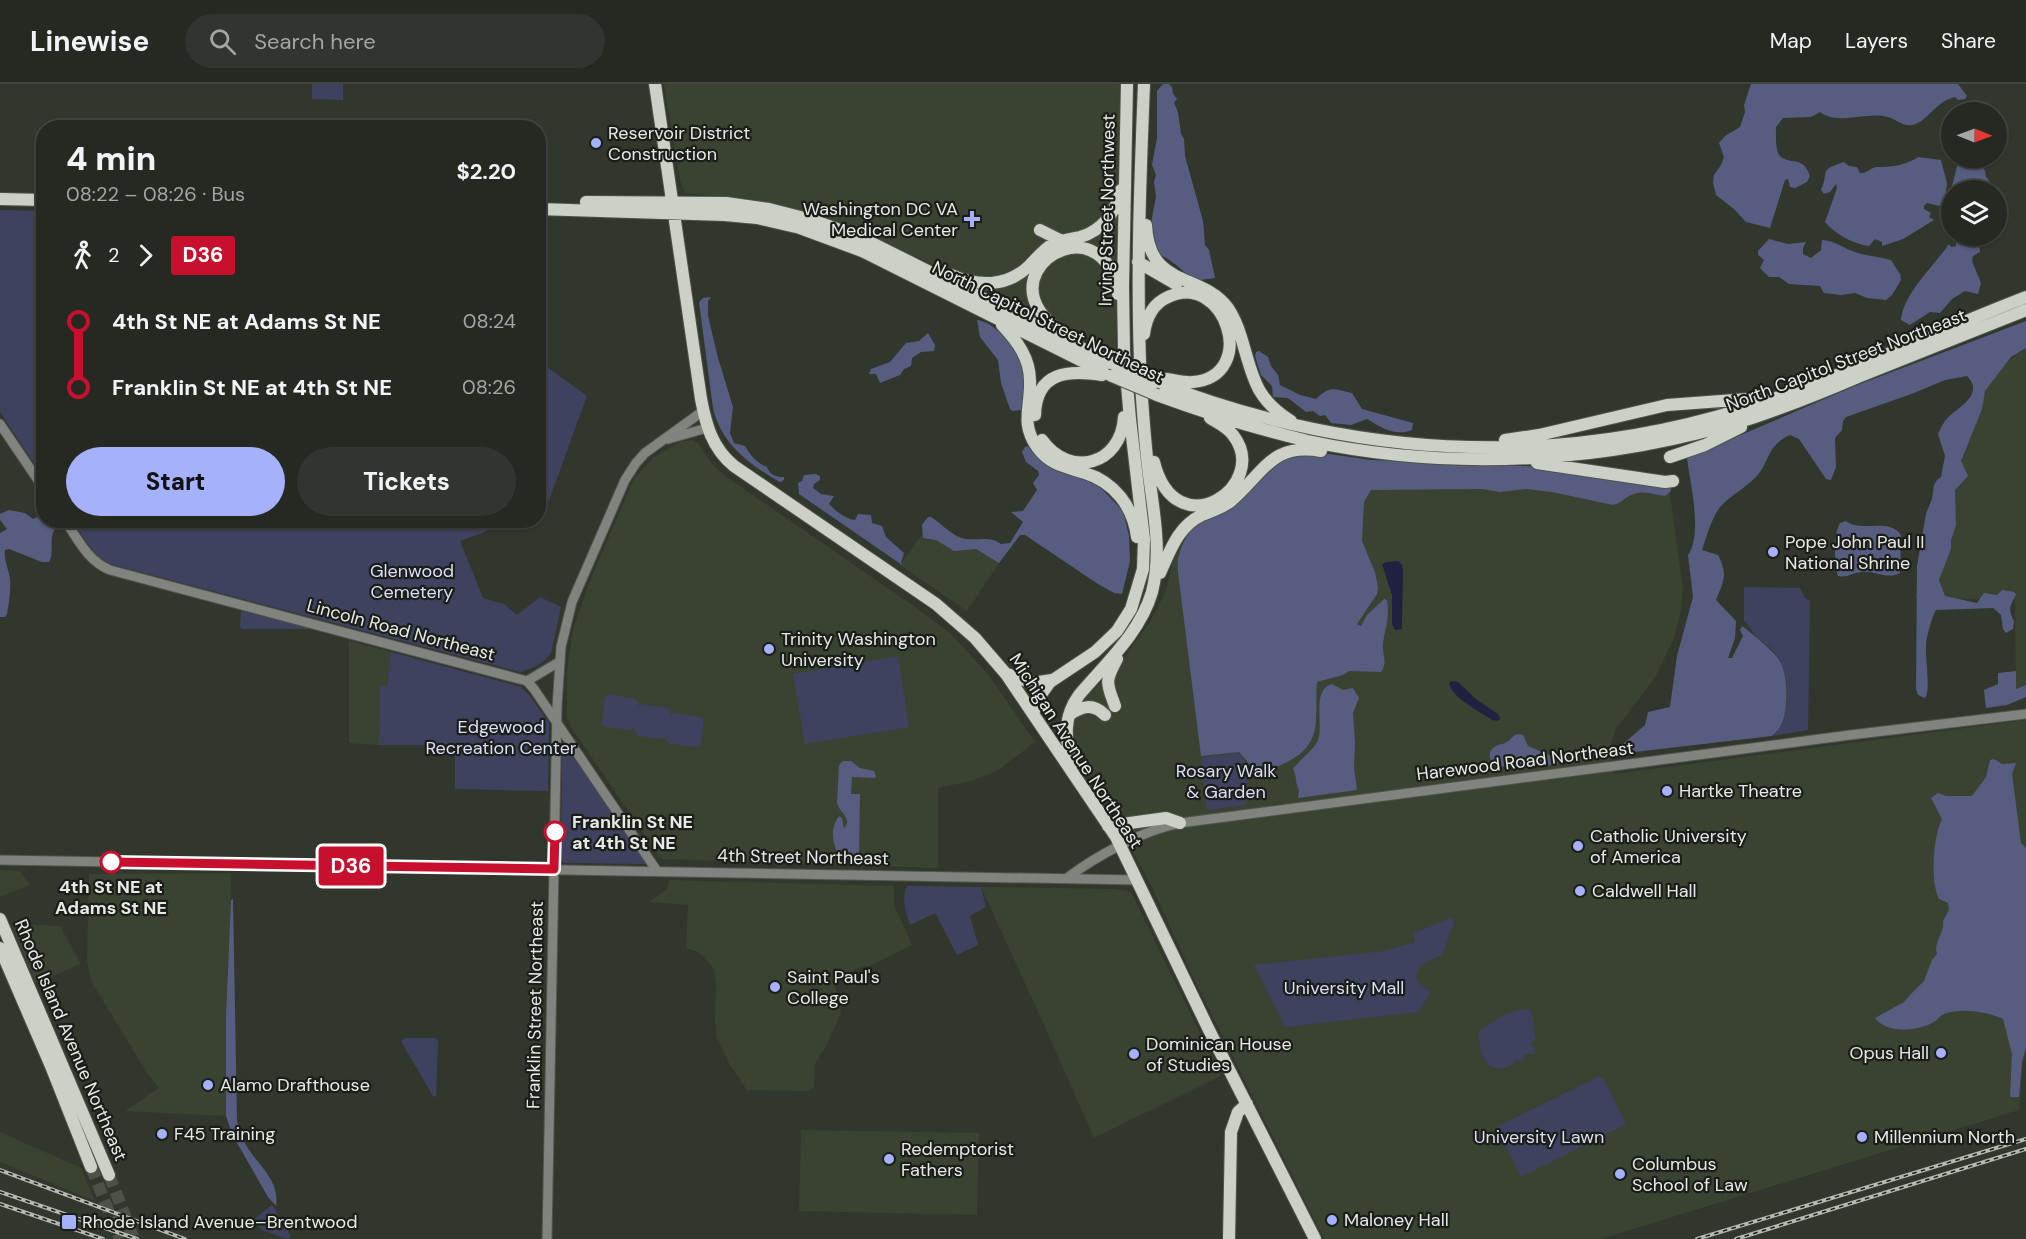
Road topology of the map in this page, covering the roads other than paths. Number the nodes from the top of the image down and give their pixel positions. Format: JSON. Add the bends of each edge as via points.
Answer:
{"nodes":[{"id":1,"x":655,"y":84,"type":"edge"},
{"id":2,"x":1127,"y":84,"type":"edge"},
{"id":3,"x":1137,"y":84,"type":"edge"},
{"id":4,"x":1144,"y":84,"type":"edge"},
{"id":5,"x":1143,"y":140,"type":"junction"},
{"id":6,"x":1126,"y":169,"type":"junction"},
{"id":7,"x":0,"y":191,"type":"edge"},
{"id":8,"x":36,"y":192,"type":"edge"},
{"id":9,"x":0,"y":199,"type":"edge"},
{"id":10,"x":36,"y":200,"type":"edge"},
{"id":11,"x":546,"y":201,"type":"edge"},
{"id":12,"x":0,"y":206,"type":"edge"},
{"id":13,"x":36,"y":207,"type":"edge"},
{"id":14,"x":674,"y":207,"type":"junction"},
{"id":15,"x":546,"y":209,"type":"edge"},
{"id":16,"x":1062,"y":241,"type":"junction"},
{"id":17,"x":885,"y":250,"type":"junction"},
{"id":18,"x":1040,"y":253,"type":"junction"},
{"id":19,"x":1138,"y":257,"type":"junction"},
{"id":20,"x":1212,"y":294,"type":"junction"},
{"id":21,"x":2026,"y":297,"type":"edge"},
{"id":22,"x":2026,"y":310,"type":"edge"},
{"id":23,"x":997,"y":320,"type":"junction"},
{"id":24,"x":1124,"y":352,"type":"junction"},
{"id":25,"x":1089,"y":353,"type":"junction"},
{"id":26,"x":1111,"y":369,"type":"junction"},
{"id":27,"x":1139,"y":370,"type":"junction"},
{"id":28,"x":1156,"y":384,"type":"junction"},
{"id":29,"x":1126,"y":386,"type":"junction"},
{"id":30,"x":1780,"y":396,"type":"junction"},
{"id":31,"x":1191,"y":407,"type":"junction"},
{"id":32,"x":703,"y":411,"type":"junction"},
{"id":33,"x":1770,"y":412,"type":"junction"},
{"id":34,"x":0,"y":424,"type":"edge"},
{"id":35,"x":1144,"y":425,"type":"junction"},
{"id":36,"x":1299,"y":426,"type":"junction"},
{"id":37,"x":707,"y":428,"type":"junction"},
{"id":38,"x":663,"y":440,"type":"junction"},
{"id":39,"x":1444,"y":447,"type":"junction"},
{"id":40,"x":1373,"y":452,"type":"junction"},
{"id":41,"x":1670,"y":457,"type":"dead end"},
{"id":42,"x":1506,"y":459,"type":"junction"},
{"id":43,"x":36,"y":477,"type":"edge"},
{"id":44,"x":1673,"y":481,"type":"dead end"},
{"id":45,"x":70,"y":528,"type":"edge"},
{"id":46,"x":1149,"y":599,"type":"junction"},
{"id":47,"x":1127,"y":639,"type":"junction"},
{"id":48,"x":1088,"y":657,"type":"junction"},
{"id":49,"x":559,"y":662,"type":"junction"},
{"id":50,"x":1006,"y":674,"type":"junction"},
{"id":51,"x":1052,"y":680,"type":"junction"},
{"id":52,"x":527,"y":681,"type":"junction"},
{"id":53,"x":1115,"y":706,"type":"dead end"},
{"id":54,"x":2026,"y":707,"type":"edge"},
{"id":55,"x":1033,"y":713,"type":"junction"},
{"id":56,"x":2026,"y":714,"type":"edge"},
{"id":57,"x":1069,"y":715,"type":"junction"},
{"id":58,"x":1105,"y":715,"type":"dead end"},
{"id":59,"x":2002,"y":716,"type":"junction"},
{"id":60,"x":557,"y":722,"type":"junction"},
{"id":61,"x":1076,"y":777,"type":"junction"},
{"id":62,"x":1180,"y":823,"type":"junction"},
{"id":63,"x":1108,"y":826,"type":"junction"},
{"id":64,"x":1120,"y":847,"type":"junction"},
{"id":65,"x":0,"y":860,"type":"edge"},
{"id":66,"x":554,"y":869,"type":"junction"},
{"id":67,"x":657,"y":871,"type":"junction"},
{"id":68,"x":1066,"y":878,"type":"junction"},
{"id":69,"x":1137,"y":880,"type":"junction"},
{"id":70,"x":0,"y":919,"type":"edge"},
{"id":71,"x":0,"y":948,"type":"edge"},
{"id":72,"x":1246,"y":1104,"type":"junction"},
{"id":73,"x":91,"y":1167,"type":"tunnel mouth"},
{"id":74,"x":109,"y":1175,"type":"tunnel mouth"},
{"id":75,"x":547,"y":1239,"type":"edge"},
{"id":76,"x":1229,"y":1239,"type":"edge"},
{"id":77,"x":1315,"y":1239,"type":"edge"}],
"edges":[{"from":1,"to":14,"type":"main road","name":"Michigan Avenue Northeast"},
{"from":2,"to":6,"type":"main road","name":"Irving Street Northwest"},
{"from":3,"to":19,"type":"main road","via":[[1134,236]]},
{"from":4,"to":5,"type":"main road","name":"Irving Street Northwest"},
{"from":5,"to":19,"type":"main road","name":"Irving Street Northwest"},
{"from":5,"to":20,"type":"main road","via":[[1148,161],[1146,227],[1151,249],[1168,273]]},
{"from":6,"to":16,"type":"main road","via":[[1117,204],[1105,222],[1089,234]]},
{"from":6,"to":24,"type":"main road","name":"Irving Street Northwest"},
{"from":7,"to":8,"type":"main road"},
{"from":9,"to":10,"type":"main road"},
{"from":11,"to":14,"type":"main road"},
{"from":12,"to":13,"type":"main road"},
{"from":14,"to":15,"type":"main road","name":"North Capitol Street Northeast"},
{"from":14,"to":17,"type":"main road","via":[[726,203],[780,211],[833,227]]},
{"from":14,"to":23,"type":"main road","name":"North Capitol Street Northeast","via":[[811,231],[862,251]]},
{"from":14,"to":32,"type":"main road","name":"Michigan Avenue Northeast"},
{"from":16,"to":18,"type":"main road"},
{"from":16,"to":18,"type":"main road","via":[[1040,230]]},
{"from":17,"to":18,"type":"main road","via":[[983,284],[1017,275]]},
{"from":17,"to":25,"type":"main road"},
{"from":19,"to":20,"type":"main road","via":[[1172,283]]},
{"from":19,"to":27,"type":"main road","name":"Irving Street Northwest"},
{"from":20,"to":36,"type":"main road","via":[[1234,318],[1262,397]]},
{"from":21,"to":30,"type":"main road"},
{"from":22,"to":33,"type":"main road","name":"North Capitol Street Northeast"},
{"from":23,"to":26,"type":"main road","name":"North Capitol Street Northeast"},
{"from":23,"to":48,"type":"main road","via":[[1027,361],[1027,423],[1037,447],[1058,465],[1090,475],[1111,487],[1126,504],[1135,524],[1138,554],[1132,588],[1117,620]]},
{"from":24,"to":25,"type":"main road","via":[[1112,271],[1094,252],[1068,248],[1051,256],[1039,268],[1034,297],[1045,318]]},
{"from":24,"to":29,"type":"main road","name":"Irving Street Northwest"},
{"from":25,"to":26,"type":"main road"},
{"from":26,"to":27,"type":"main road","bridge":true},
{"from":26,"to":28,"type":"main road","name":"North Capitol Street Northeast","bridge":true},
{"from":26,"to":29,"type":"main road","via":[[1070,372],[1057,376],[1043,388],[1036,403],[1035,423],[1043,441],[1068,460],[1085,463],[1102,458],[1113,449],[1123,428]]},
{"from":27,"to":28,"type":"main road","bridge":true},
{"from":27,"to":28,"type":"main road","via":[[1145,323],[1160,302],[1176,294],[1189,294],[1214,305],[1230,333],[1230,350],[1221,368],[1205,379]]},
{"from":27,"to":35,"type":"main road"},
{"from":28,"to":31,"type":"main road","name":"North Capitol Street Northeast"},
{"from":28,"to":36,"type":"main road"},
{"from":29,"to":48,"type":"main road","via":[[1144,561],[1138,590],[1125,620]]},
{"from":30,"to":39,"type":"main road","via":[[1667,405],[1522,438]]},
{"from":30,"to":39,"type":"main road","via":[[1710,418],[1608,439],[1534,447]]},
{"from":31,"to":35,"type":"main road","via":[[1228,430],[1240,452],[1241,468],[1235,484],[1211,503],[1185,504],[1167,492],[1157,475]]},
{"from":31,"to":40,"type":"main road","name":"North Capitol Street Northeast","via":[[1282,435]]},
{"from":32,"to":37,"type":"main road","name":"Michigan Avenue Northeast"},
{"from":32,"to":38,"type":"street","name":"Franklin Street Northeast"},
{"from":33,"to":41,"type":"main road","via":[[1711,442]]},
{"from":33,"to":42,"type":"main road","name":"North Capitol Street Northeast","via":[[1643,445],[1577,455]]},
{"from":34,"to":43,"type":"street"},
{"from":35,"to":46,"type":"main road","via":[[1157,549]]},
{"from":36,"to":39,"type":"main road"},
{"from":37,"to":38,"type":"street","name":"Franklin Street Northeast"},
{"from":37,"to":50,"type":"main road","name":"Michigan Avenue Northeast","via":[[730,463],[936,604],[975,638]]},
{"from":38,"to":49,"type":"street","name":"Franklin Street Northeast","via":[[638,460],[625,480],[578,584]]},
{"from":40,"to":42,"type":"main road","name":"North Capitol Street Northeast"},
{"from":40,"to":46,"type":"main road","via":[[1300,449],[1272,458],[1227,504],[1197,517],[1182,530]]},
{"from":42,"to":44,"type":"main road"},
{"from":45,"to":52,"type":"street","name":"Lincoln Road Northeast","via":[[89,556],[111,570]]},
{"from":46,"to":47,"type":"main road"},
{"from":47,"to":53,"type":"main road","via":[[1109,678],[1108,690]]},
{"from":47,"to":57,"type":"main road","via":[[1076,699]]},
{"from":48,"to":51,"type":"main road"},
{"from":49,"to":52,"type":"street"},
{"from":49,"to":60,"type":"street","name":"Franklin Street Northeast"},
{"from":50,"to":51,"type":"main road","via":[[1030,683]]},
{"from":50,"to":55,"type":"main road","name":"Michigan Avenue Northeast"},
{"from":51,"to":55,"type":"main road"},
{"from":52,"to":60,"type":"street"},
{"from":54,"to":59,"type":"street","name":"Harewood Road Northeast"},
{"from":55,"to":61,"type":"main road","name":"Michigan Avenue Northeast"},
{"from":56,"to":59,"type":"street","name":"Harewood Road Northeast"},
{"from":57,"to":58,"type":"main road","via":[[1091,707]]},
{"from":57,"to":61,"type":"main road","via":[[1066,741]]},
{"from":59,"to":62,"type":"street","name":"Harewood Road Northeast"},
{"from":60,"to":66,"type":"street","name":"Franklin Street Northeast"},
{"from":60,"to":67,"type":"street"},
{"from":61,"to":63,"type":"main road","name":"Michigan Avenue Northeast"},
{"from":62,"to":63,"type":"main road","via":[[1166,818]]},
{"from":62,"to":64,"type":"street","name":"Harewood Road Northeast","via":[[1159,827]]},
{"from":63,"to":64,"type":"main road","name":"Michigan Avenue Northeast"},
{"from":64,"to":68,"type":"street","name":"Harewood Road Northeast"},
{"from":64,"to":69,"type":"main road","name":"Michigan Avenue Northeast"},
{"from":65,"to":66,"type":"street","name":"4th Street Northeast"},
{"from":66,"to":67,"type":"street","name":"4th Street Northeast"},
{"from":66,"to":75,"type":"street","name":"Franklin Street Northeast"},
{"from":67,"to":68,"type":"street","name":"4th Street Northeast"},
{"from":68,"to":69,"type":"street","name":"4th Street Northeast"},
{"from":69,"to":72,"type":"main road","name":"Michigan Avenue Northeast"},
{"from":70,"to":74,"type":"main road","name":"Rhode Island Avenue Northeast"},
{"from":71,"to":73,"type":"main road","name":"Rhode Island Avenue Northeast"},
{"from":72,"to":76,"type":"main road","via":[[1238,1112],[1231,1132]]},
{"from":72,"to":77,"type":"main road","name":"Michigan Avenue Northeast"}]}
